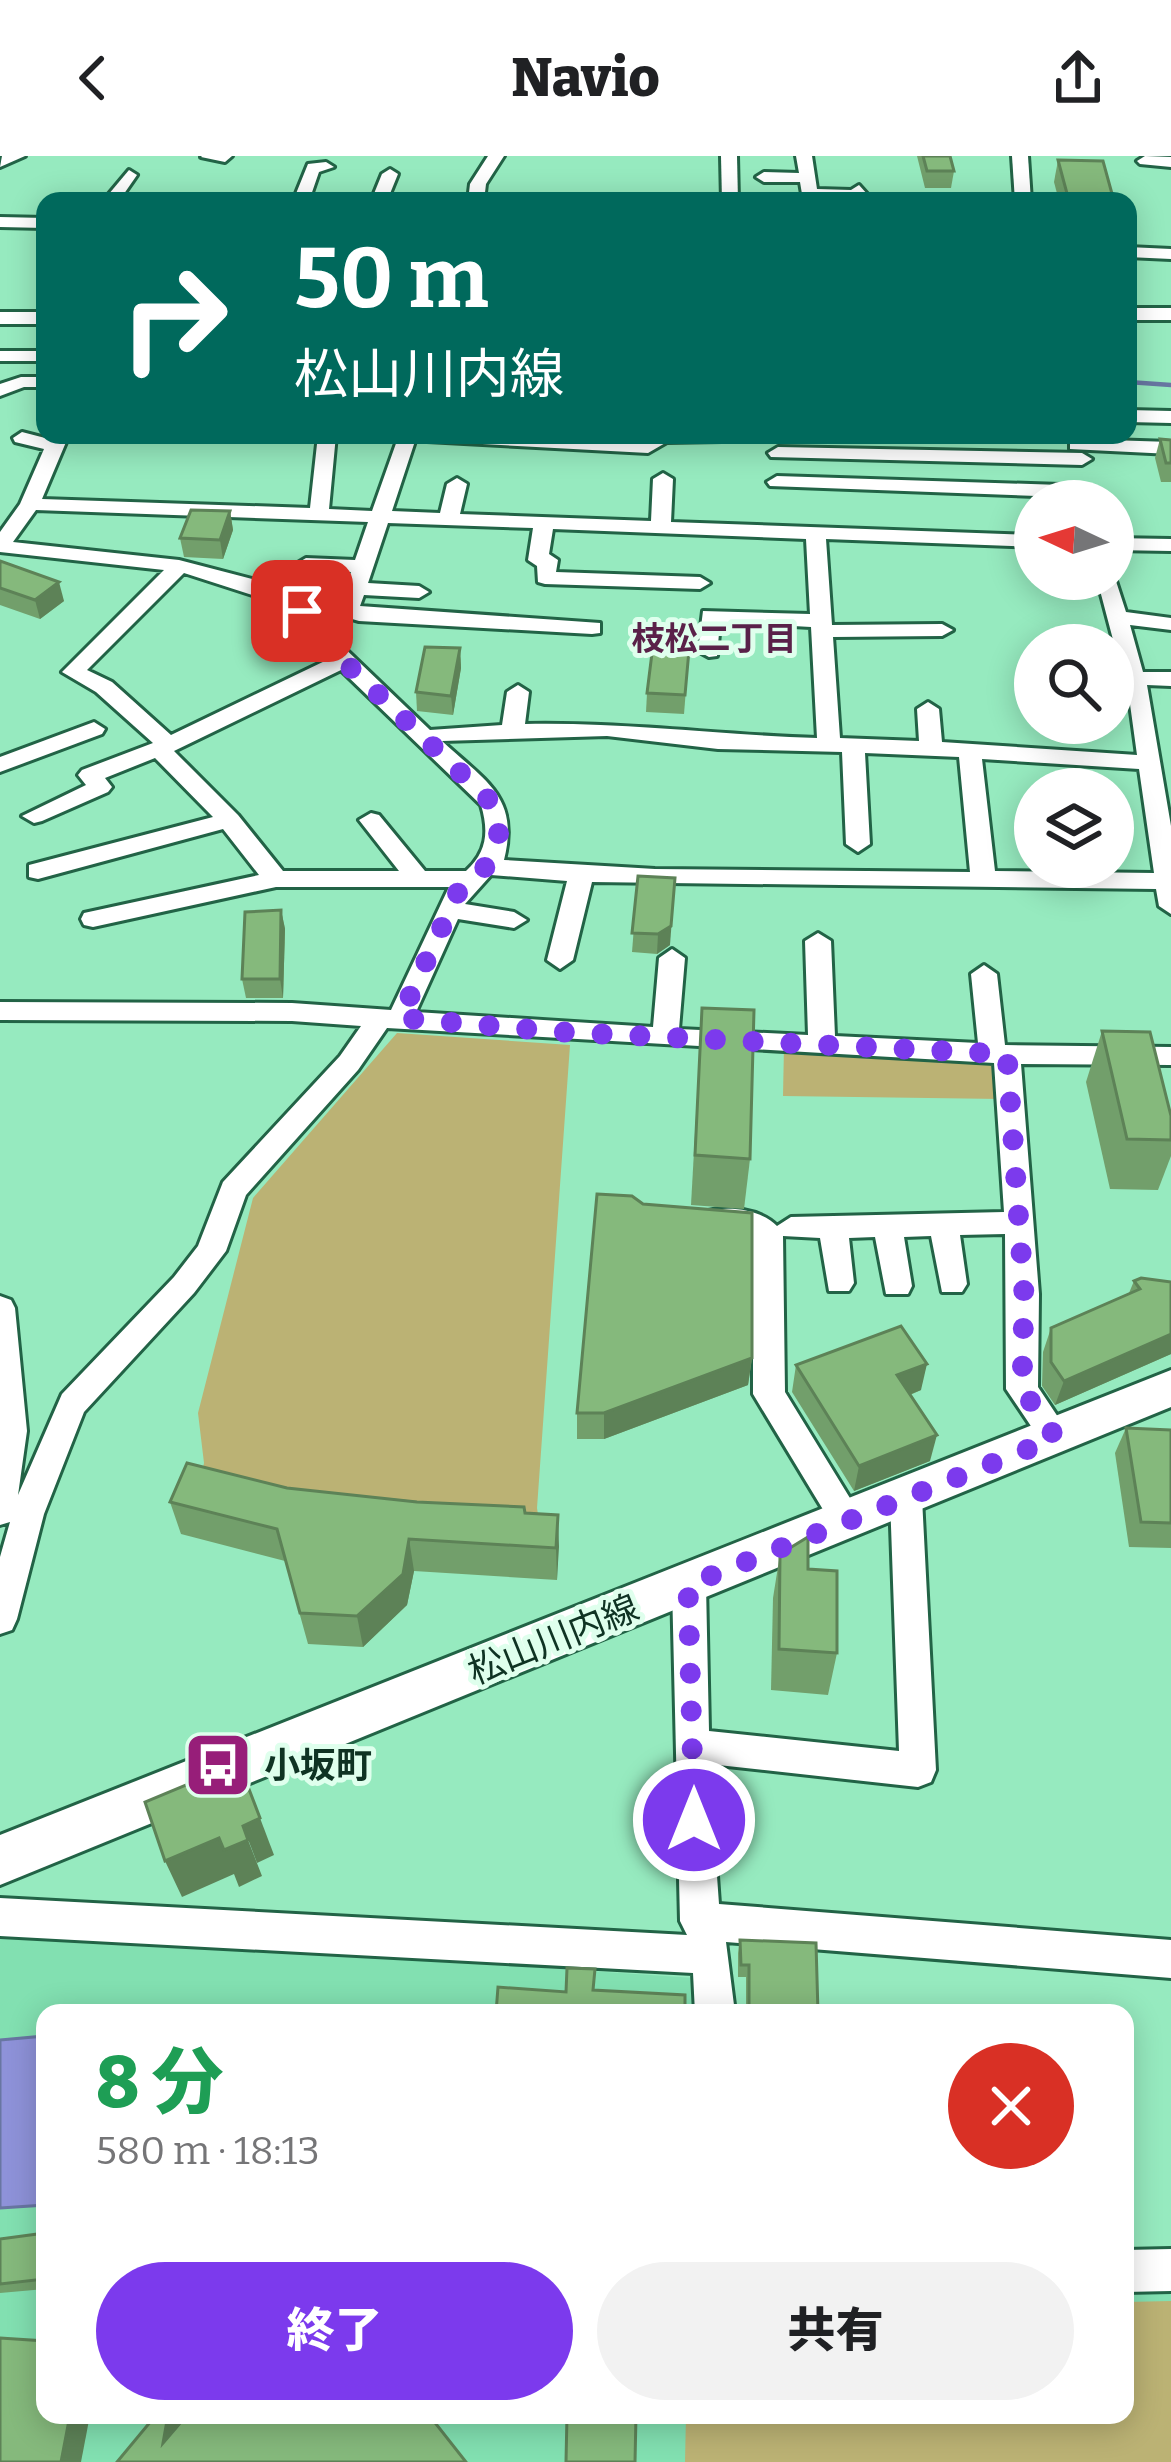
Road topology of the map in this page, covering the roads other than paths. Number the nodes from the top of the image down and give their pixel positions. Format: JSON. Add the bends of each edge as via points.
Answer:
{"nodes":[{"id":1,"x":17,"y":156,"type":"edge"},
{"id":2,"x":496,"y":156,"type":"edge"},
{"id":3,"x":729,"y":156,"type":"edge"},
{"id":4,"x":804,"y":156,"type":"edge"},
{"id":5,"x":1020,"y":156,"type":"edge"},
{"id":6,"x":208,"y":158,"type":"edge"},
{"id":7,"x":225,"y":158,"type":"edge"},
{"id":8,"x":0,"y":161,"type":"edge"},
{"id":9,"x":1145,"y":161,"type":"dead end"},
{"id":10,"x":1171,"y":162,"type":"edge"},
{"id":11,"x":135,"y":165,"type":"edge"},
{"id":12,"x":326,"y":167,"type":"dead end"},
{"id":13,"x":390,"y":174,"type":"dead end"},
{"id":14,"x":764,"y":177,"type":"dead end"},
{"id":15,"x":808,"y":178,"type":"junction"},
{"id":16,"x":117,"y":192,"type":"edge"},
{"id":17,"x":304,"y":192,"type":"edge"},
{"id":18,"x":383,"y":192,"type":"edge"},
{"id":19,"x":477,"y":192,"type":"edge"},
{"id":20,"x":730,"y":192,"type":"edge"},
{"id":21,"x":810,"y":192,"type":"edge"},
{"id":22,"x":1023,"y":192,"type":"edge"},
{"id":23,"x":0,"y":222,"type":"edge"},
{"id":24,"x":36,"y":223,"type":"edge"},
{"id":25,"x":1137,"y":252,"type":"edge"},
{"id":26,"x":1171,"y":254,"type":"edge"},
{"id":27,"x":1137,"y":314,"type":"edge"},
{"id":28,"x":1171,"y":314,"type":"edge"},
{"id":29,"x":0,"y":318,"type":"edge"},
{"id":30,"x":36,"y":318,"type":"edge"},
{"id":31,"x":0,"y":356,"type":"edge"},
{"id":32,"x":36,"y":356,"type":"edge"},
{"id":33,"x":36,"y":382,"type":"edge"},
{"id":34,"x":0,"y":391,"type":"edge"},
{"id":35,"x":1137,"y":416,"type":"edge"},
{"id":36,"x":1171,"y":417,"type":"edge"},
{"id":37,"x":22,"y":438,"type":"dead end"},
{"id":38,"x":36,"y":439,"type":"edge"},
{"id":39,"x":56,"y":444,"type":"edge"},
{"id":40,"x":324,"y":444,"type":"edge"},
{"id":41,"x":405,"y":444,"type":"edge"},
{"id":42,"x":593,"y":444,"type":"edge"},
{"id":43,"x":652,"y":444,"type":"edge"},
{"id":44,"x":778,"y":444,"type":"edge"},
{"id":45,"x":1078,"y":446,"type":"edge"},
{"id":46,"x":1171,"y":448,"type":"edge"},
{"id":47,"x":663,"y":478,"type":"dead end"},
{"id":48,"x":1087,"y":480,"type":"edge"},
{"id":49,"x":457,"y":484,"type":"dead end"},
{"id":50,"x":1014,"y":499,"type":"edge"},
{"id":51,"x":30,"y":505,"type":"junction"},
{"id":52,"x":776,"y":507,"type":"junction"},
{"id":53,"x":319,"y":512,"type":"junction"},
{"id":54,"x":379,"y":515,"type":"junction"},
{"id":55,"x":449,"y":518,"type":"junction"},
{"id":56,"x":544,"y":522,"type":"junction"},
{"id":57,"x":661,"y":527,"type":"junction"},
{"id":58,"x":816,"y":533,"type":"junction"},
{"id":59,"x":1014,"y":541,"type":"edge"},
{"id":60,"x":1134,"y":544,"type":"edge"},
{"id":61,"x":1171,"y":545,"type":"edge"},
{"id":62,"x":0,"y":546,"type":"edge"},
{"id":63,"x":306,"y":564,"type":"dead end"},
{"id":64,"x":363,"y":566,"type":"junction"},
{"id":65,"x":179,"y":567,"type":"junction"},
{"id":66,"x":700,"y":583,"type":"dead end"},
{"id":67,"x":419,"y":592,"type":"dead end"},
{"id":68,"x":352,"y":598,"type":"junction"},
{"id":69,"x":1113,"y":600,"type":"edge"},
{"id":70,"x":302,"y":611,"type":"junction"},
{"id":71,"x":1118,"y":617,"type":"junction"},
{"id":72,"x":1171,"y":623,"type":"edge"},
{"id":73,"x":821,"y":626,"type":"junction"},
{"id":74,"x":592,"y":628,"type":"dead end"},
{"id":75,"x":942,"y":630,"type":"dead end"},
{"id":76,"x":709,"y":651,"type":"dead end"},
{"id":77,"x":344,"y":661,"type":"junction"},
{"id":78,"x":1135,"y":678,"type":"junction"},
{"id":79,"x":1171,"y":679,"type":"edge"},
{"id":80,"x":518,"y":692,"type":"dead end"},
{"id":81,"x":1134,"y":704,"type":"edge"},
{"id":82,"x":1141,"y":704,"type":"junction"},
{"id":83,"x":928,"y":709,"type":"dead end"},
{"id":84,"x":94,"y":729,"type":"dead end"},
{"id":85,"x":513,"y":730,"type":"junction"},
{"id":86,"x":424,"y":738,"type":"junction"},
{"id":87,"x":1159,"y":740,"type":"edge"},
{"id":88,"x":841,"y":746,"type":"junction"},
{"id":89,"x":164,"y":747,"type":"junction"},
{"id":90,"x":932,"y":748,"type":"junction"},
{"id":91,"x":970,"y":751,"type":"junction"},
{"id":92,"x":1152,"y":763,"type":"junction"},
{"id":93,"x":0,"y":765,"type":"edge"},
{"id":94,"x":1164,"y":814,"type":"edge"},
{"id":95,"x":34,"y":816,"type":"dead end"},
{"id":96,"x":230,"y":820,"type":"junction"},
{"id":97,"x":371,"y":820,"type":"dead end"},
{"id":98,"x":858,"y":844,"type":"dead end"},
{"id":99,"x":38,"y":871,"type":"dead end"},
{"id":100,"x":476,"y":873,"type":"junction"},
{"id":101,"x":581,"y":875,"type":"junction"},
{"id":102,"x":983,"y":877,"type":"junction"},
{"id":103,"x":417,"y":878,"type":"junction"},
{"id":104,"x":276,"y":879,"type":"junction"},
{"id":105,"x":1168,"y":884,"type":"edge"},
{"id":106,"x":449,"y":910,"type":"junction"},
{"id":107,"x":93,"y":920,"type":"dead end"},
{"id":108,"x":514,"y":920,"type":"dead end"},
{"id":109,"x":818,"y":941,"type":"dead end"},
{"id":110,"x":672,"y":958,"type":"dead end"},
{"id":111,"x":560,"y":960,"type":"dead end"},
{"id":112,"x":984,"y":974,"type":"dead end"},
{"id":113,"x":0,"y":1011,"type":"edge"},
{"id":114,"x":390,"y":1017,"type":"junction"},
{"id":115,"x":665,"y":1036,"type":"junction"},
{"id":116,"x":822,"y":1042,"type":"junction"},
{"id":117,"x":1000,"y":1053,"type":"junction"},
{"id":118,"x":1171,"y":1056,"type":"edge"},
{"id":119,"x":688,"y":1219,"type":"edge"},
{"id":120,"x":1018,"y":1223,"type":"junction"},
{"id":121,"x":944,"y":1225,"type":"junction"},
{"id":122,"x":791,"y":1228,"type":"dead end"},
{"id":123,"x":888,"y":1228,"type":"junction"},
{"id":124,"x":834,"y":1229,"type":"junction"},
{"id":125,"x":839,"y":1283,"type":"dead end"},
{"id":126,"x":952,"y":1284,"type":"dead end"},
{"id":127,"x":897,"y":1286,"type":"dead end"},
{"id":128,"x":0,"y":1308,"type":"edge"},
{"id":129,"x":1168,"y":1394,"type":"edge"},
{"id":130,"x":1056,"y":1438,"type":"junction"},
{"id":131,"x":906,"y":1498,"type":"junction"},
{"id":132,"x":0,"y":1511,"type":"edge"},
{"id":133,"x":848,"y":1521,"type":"junction"},
{"id":134,"x":4,"y":1558,"type":"edge"},
{"id":135,"x":688,"y":1585,"type":"junction"},
{"id":136,"x":0,"y":1619,"type":"edge"},
{"id":137,"x":694,"y":1746,"type":"junction"},
{"id":138,"x":0,"y":1860,"type":"edge"},
{"id":139,"x":0,"y":1917,"type":"edge"},
{"id":140,"x":703,"y":1938,"type":"junction"},
{"id":141,"x":1171,"y":1959,"type":"edge"},
{"id":142,"x":715,"y":2004,"type":"edge"},
{"id":143,"x":1171,"y":2270,"type":"edge"},
{"id":144,"x":1134,"y":2271,"type":"edge"}],
"edges":[{"from":1,"to":8,"type":"street"},
{"from":2,"to":19,"type":"street"},
{"from":3,"to":20,"type":"street"},
{"from":4,"to":15,"type":"street"},
{"from":5,"to":22,"type":"street"},
{"from":6,"to":7,"type":"street"},
{"from":9,"to":10,"type":"street"},
{"from":11,"to":16,"type":"street"},
{"from":12,"to":17,"type":"street","via":[[313,167]]},
{"from":13,"to":18,"type":"street"},
{"from":14,"to":15,"type":"street"},
{"from":15,"to":21,"type":"street"},
{"from":23,"to":24,"type":"street"},
{"from":25,"to":26,"type":"street"},
{"from":27,"to":28,"type":"street"},
{"from":29,"to":30,"type":"street"},
{"from":31,"to":32,"type":"street"},
{"from":33,"to":34,"type":"street"},
{"from":35,"to":36,"type":"street"},
{"from":37,"to":38,"type":"street"},
{"from":39,"to":51,"type":"street"},
{"from":40,"to":53,"type":"street"},
{"from":41,"to":54,"type":"street"},
{"from":42,"to":43,"type":"street"},
{"from":44,"to":45,"type":"street"},
{"from":44,"to":52,"type":"street"},
{"from":45,"to":46,"type":"street"},
{"from":45,"to":48,"type":"street"},
{"from":47,"to":57,"type":"street"},
{"from":49,"to":55,"type":"street"},
{"from":50,"to":52,"type":"street"},
{"from":51,"to":53,"type":"street"},
{"from":51,"to":62,"type":"street"},
{"from":52,"to":57,"type":"street"},
{"from":52,"to":58,"type":"street"},
{"from":53,"to":54,"type":"street"},
{"from":54,"to":55,"type":"street"},
{"from":54,"to":64,"type":"street"},
{"from":55,"to":56,"type":"street"},
{"from":56,"to":57,"type":"street"},
{"from":56,"to":66,"type":"street","via":[[538,560],[548,560],[545,578]]},
{"from":58,"to":59,"type":"street"},
{"from":58,"to":73,"type":"street"},
{"from":60,"to":61,"type":"street"},
{"from":62,"to":65,"type":"street"},
{"from":63,"to":64,"type":"street"},
{"from":64,"to":68,"type":"street"},
{"from":65,"to":70,"type":"street","via":[[249,584]]},
{"from":65,"to":89,"type":"street","via":[[73,672],[104,687]]},
{"from":67,"to":68,"type":"street"},
{"from":68,"to":70,"type":"street"},
{"from":68,"to":74,"type":"street","via":[[359,616]]},
{"from":69,"to":71,"type":"street"},
{"from":70,"to":77,"type":"street"},
{"from":71,"to":72,"type":"street"},
{"from":71,"to":78,"type":"street"},
{"from":73,"to":75,"type":"street"},
{"from":73,"to":76,"type":"street","via":[[710,615]]},
{"from":73,"to":88,"type":"street"},
{"from":77,"to":86,"type":"street"},
{"from":77,"to":89,"type":"street"},
{"from":78,"to":79,"type":"street"},
{"from":78,"to":82,"type":"street"},
{"from":80,"to":85,"type":"street"},
{"from":81,"to":82,"type":"street"},
{"from":82,"to":87,"type":"street"},
{"from":83,"to":90,"type":"street"},
{"from":84,"to":93,"type":"street"},
{"from":85,"to":86,"type":"street"},
{"from":85,"to":88,"type":"street"},
{"from":86,"to":100,"type":"street","via":[[492,803],[500,828],[491,862]]},
{"from":87,"to":92,"type":"street"},
{"from":88,"to":90,"type":"street"},
{"from":88,"to":98,"type":"street"},
{"from":89,"to":95,"type":"street","via":[[90,775],[100,787]]},
{"from":89,"to":96,"type":"street"},
{"from":90,"to":91,"type":"street"},
{"from":91,"to":92,"type":"street"},
{"from":91,"to":102,"type":"street"},
{"from":92,"to":94,"type":"street"},
{"from":94,"to":105,"type":"street"},
{"from":96,"to":99,"type":"street"},
{"from":96,"to":104,"type":"street"},
{"from":97,"to":103,"type":"street"},
{"from":100,"to":101,"type":"street"},
{"from":100,"to":103,"type":"street"},
{"from":100,"to":106,"type":"street"},
{"from":101,"to":102,"type":"street"},
{"from":101,"to":111,"type":"street"},
{"from":102,"to":105,"type":"street"},
{"from":103,"to":104,"type":"street"},
{"from":104,"to":107,"type":"street"},
{"from":106,"to":108,"type":"street"},
{"from":106,"to":114,"type":"street"},
{"from":109,"to":116,"type":"street"},
{"from":110,"to":115,"type":"street"},
{"from":112,"to":117,"type":"street"},
{"from":113,"to":114,"type":"street"},
{"from":114,"to":115,"type":"street"},
{"from":114,"to":134,"type":"street","via":[[233,1190],[211,1251],[74,1403]]},
{"from":115,"to":116,"type":"street"},
{"from":116,"to":117,"type":"street"},
{"from":117,"to":118,"type":"street"},
{"from":117,"to":120,"type":"street"},
{"from":119,"to":133,"type":"street","via":[[756,1223],[768,1235],[769,1394]]},
{"from":120,"to":121,"type":"street"},
{"from":120,"to":130,"type":"street","via":[[1022,1389]]},
{"from":121,"to":123,"type":"street"},
{"from":121,"to":126,"type":"street"},
{"from":122,"to":124,"type":"street"},
{"from":123,"to":124,"type":"street"},
{"from":123,"to":127,"type":"street"},
{"from":124,"to":125,"type":"street"},
{"from":128,"to":132,"type":"street","via":[[11,1431]]},
{"from":129,"to":130,"type":"main road","name":"松山川内線"},
{"from":130,"to":131,"type":"main road","name":"松山川内線"},
{"from":131,"to":133,"type":"main road","name":"松山川内線"},
{"from":131,"to":137,"type":"street","via":[[918,1770]]},
{"from":133,"to":135,"type":"main road","name":"松山川内線"},
{"from":134,"to":136,"type":"street"},
{"from":135,"to":137,"type":"street"},
{"from":135,"to":138,"type":"main road","name":"松山川内線"},
{"from":137,"to":140,"type":"street"},
{"from":139,"to":140,"type":"street"},
{"from":140,"to":141,"type":"street"},
{"from":140,"to":142,"type":"street"},
{"from":143,"to":144,"type":"street"}]}
